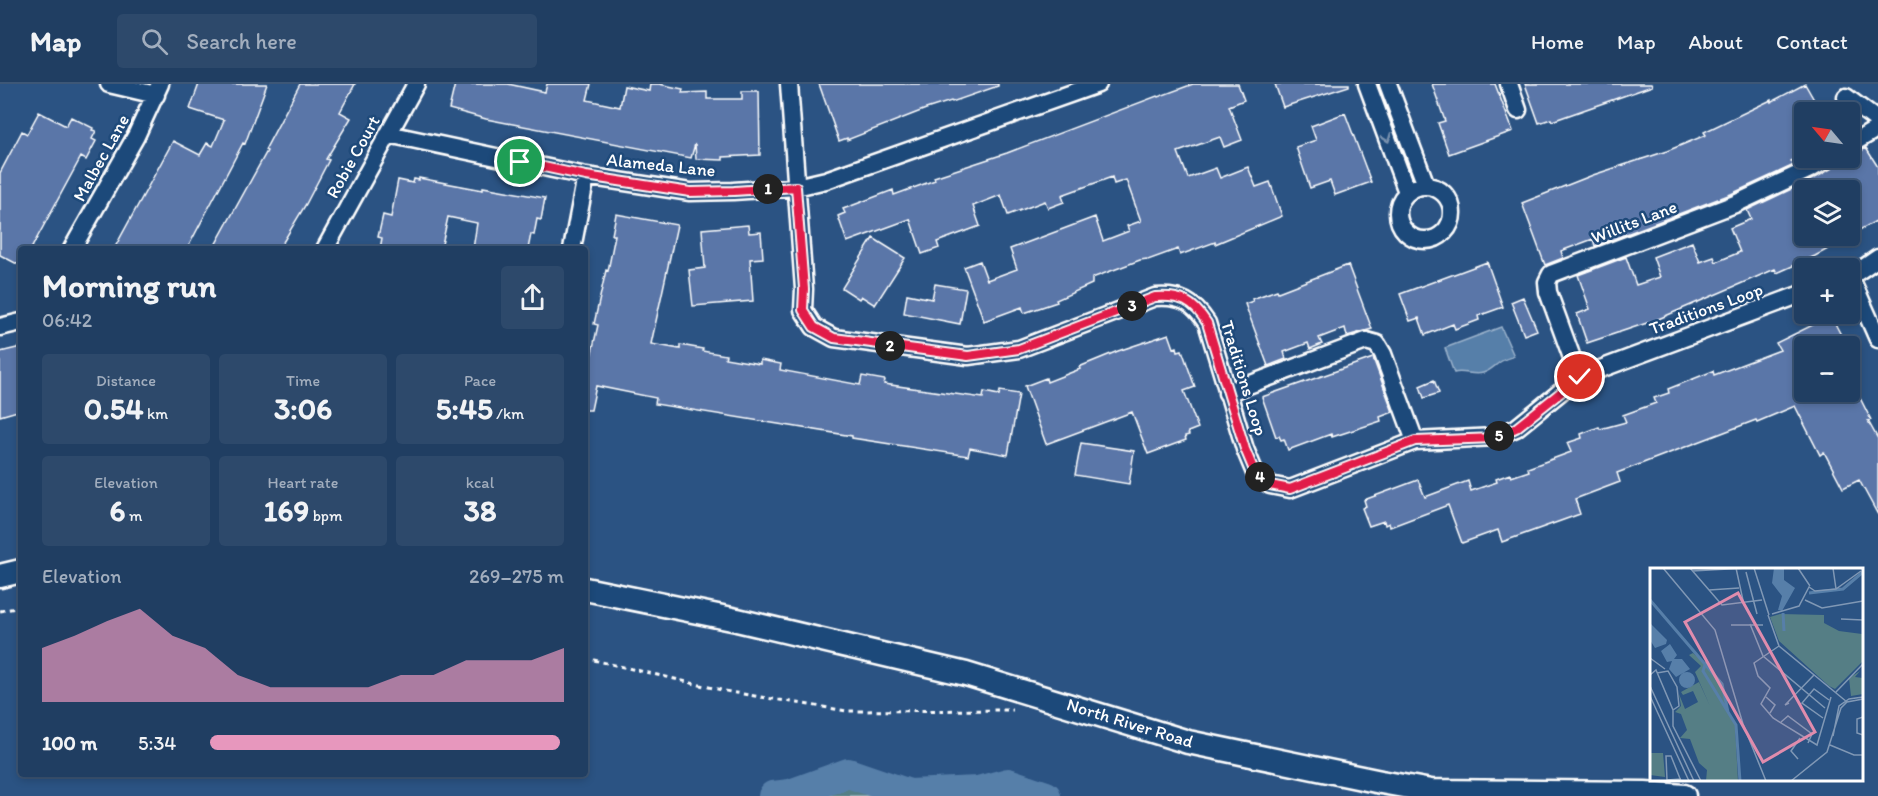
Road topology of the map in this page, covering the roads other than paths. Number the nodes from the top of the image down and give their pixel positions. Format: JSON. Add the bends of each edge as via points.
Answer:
{"nodes":[{"id":1,"x":109,"y":84,"type":"edge"},
{"id":2,"x":416,"y":84,"type":"edge"},
{"id":3,"x":789,"y":84,"type":"edge"},
{"id":4,"x":1098,"y":84,"type":"edge"},
{"id":5,"x":1367,"y":84,"type":"edge"},
{"id":6,"x":1388,"y":84,"type":"edge"},
{"id":7,"x":1509,"y":84,"type":"edge"},
{"id":8,"x":158,"y":89,"type":"edge"},
{"id":9,"x":1846,"y":97,"type":"dead end"},
{"id":10,"x":1518,"y":110,"type":"dead end"},
{"id":11,"x":1878,"y":122,"type":"edge"},
{"id":12,"x":1878,"y":128,"type":"edge"},
{"id":13,"x":388,"y":134,"type":"junction"},
{"id":14,"x":1860,"y":139,"type":"edge"},
{"id":15,"x":1812,"y":168,"type":"edge"},
{"id":16,"x":586,"y":176,"type":"junction"},
{"id":17,"x":1426,"y":185,"type":"junction"},
{"id":18,"x":796,"y":187,"type":"junction"},
{"id":19,"x":1407,"y":192,"type":"junction"},
{"id":20,"x":74,"y":246,"type":"edge"},
{"id":21,"x":327,"y":246,"type":"edge"},
{"id":22,"x":573,"y":246,"type":"edge"},
{"id":23,"x":1878,"y":258,"type":"edge"},
{"id":24,"x":1860,"y":270,"type":"edge"},
{"id":25,"x":1794,"y":297,"type":"edge"},
{"id":26,"x":1860,"y":299,"type":"edge"},
{"id":27,"x":18,"y":323,"type":"edge"},
{"id":28,"x":0,"y":327,"type":"edge"},
{"id":29,"x":1878,"y":339,"type":"edge"},
{"id":30,"x":1580,"y":377,"type":"junction"},
{"id":31,"x":1227,"y":393,"type":"junction"},
{"id":32,"x":1415,"y":441,"type":"junction"},
{"id":33,"x":18,"y":572,"type":"edge"},
{"id":34,"x":0,"y":576,"type":"edge"},
{"id":35,"x":588,"y":590,"type":"edge"},
{"id":36,"x":1684,"y":796,"type":"edge"}],
"edges":[{"from":1,"to":8,"type":"street"},
{"from":2,"to":13,"type":"street","name":"Robie Court"},
{"from":3,"to":18,"type":"street","name":"Traditions Loop"},
{"from":4,"to":18,"type":"street","name":"Alameda Lane","via":[[826,180]]},
{"from":5,"to":19,"type":"street","one_way":true},
{"from":6,"to":17,"type":"street"},
{"from":7,"to":10,"type":"street"},
{"from":8,"to":20,"type":"street","name":"Malbec Lane"},
{"from":9,"to":11,"type":"street"},
{"from":12,"to":14,"type":"street"},
{"from":13,"to":16,"type":"street","name":"Alameda Lane"},
{"from":13,"to":21,"type":"street","name":"Robie Court"},
{"from":15,"to":30,"type":"street","name":"Willits Lane","via":[[1735,204],[1551,274],[1546,282],[1548,292]]},
{"from":16,"to":18,"type":"street","name":"Alameda Lane","via":[[690,192]]},
{"from":16,"to":22,"type":"street"},
{"from":17,"to":19,"type":"street"},
{"from":17,"to":19,"type":"street","via":[[1438,189],[1448,199],[1452,212],[1449,225],[1440,235],[1427,240],[1414,238],[1398,217]]},
{"from":18,"to":31,"type":"street","name":"Traditions Loop","via":[[803,310],[814,327],[834,338],[968,356],[1019,349],[1155,297],[1169,296],[1197,308],[1207,323]]},
{"from":23,"to":24,"type":"street"},
{"from":25,"to":30,"type":"street","name":"Traditions Loop"},
{"from":26,"to":29,"type":"street"},
{"from":27,"to":28,"type":"street"},
{"from":30,"to":32,"type":"street","name":"Traditions Loop","via":[[1516,428],[1495,438]]},
{"from":31,"to":32,"type":"street","name":"Traditions Loop","via":[[1255,473],[1270,485],[1290,489]]},
{"from":31,"to":32,"type":"street","via":[[1366,341],[1377,344],[1383,354]]},
{"from":33,"to":34,"type":"main road"},
{"from":35,"to":36,"type":"main road","name":"North River Road","via":[[966,674],[1188,742],[1381,782],[1431,791]]}]}
